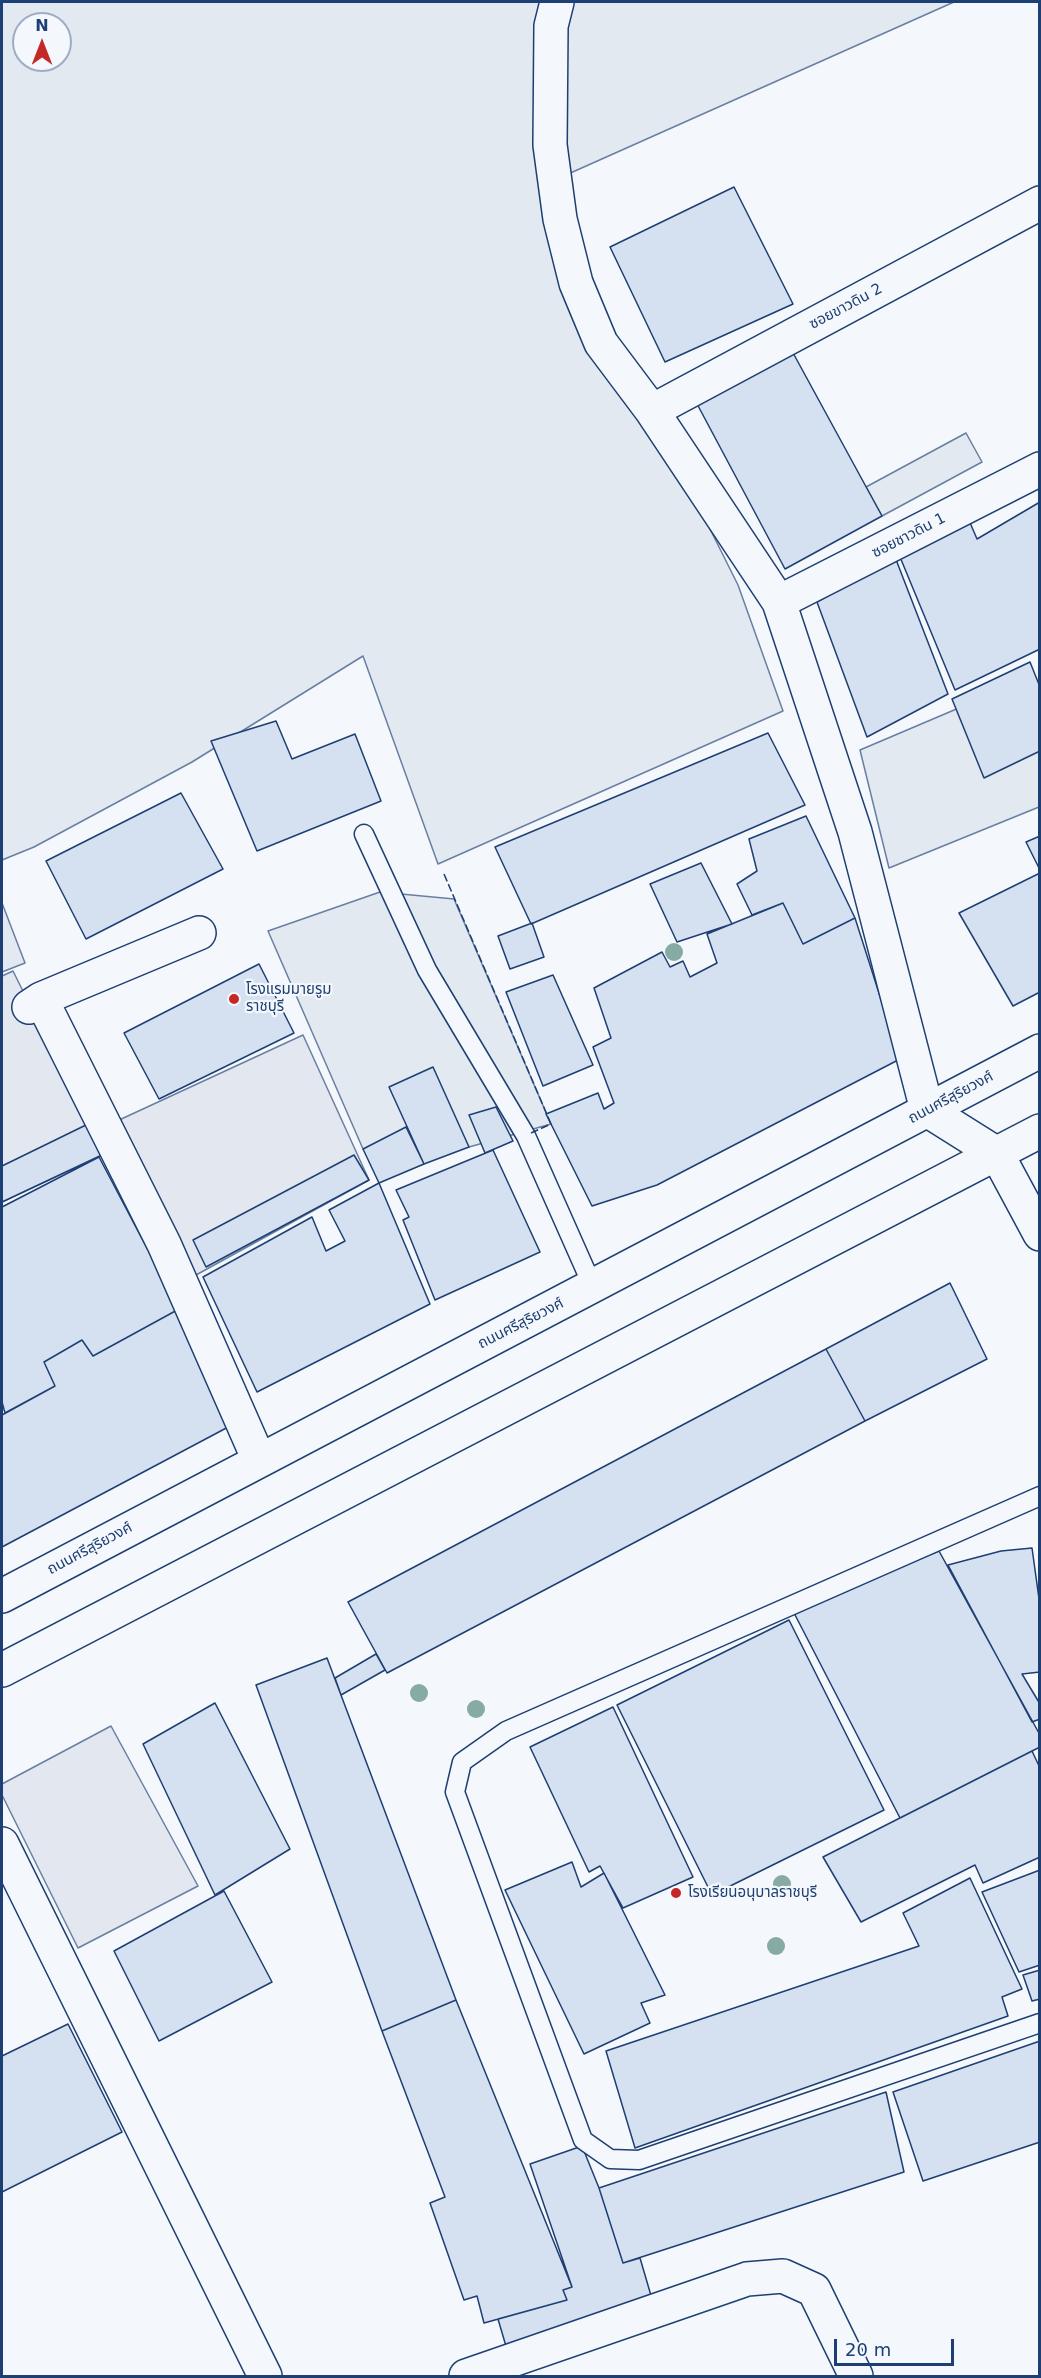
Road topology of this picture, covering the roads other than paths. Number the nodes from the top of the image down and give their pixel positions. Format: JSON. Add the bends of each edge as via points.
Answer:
{"nodes":[{"id":1,"x":557,"y":2,"type":"edge"},
{"id":2,"x":1040,"y":203,"type":"edge"},
{"id":3,"x":652,"y":411,"type":"junction"},
{"id":4,"x":1040,"y":469,"type":"edge"},
{"id":5,"x":779,"y":602,"type":"junction"},
{"id":6,"x":364,"y":834,"type":"dead end"},
{"id":7,"x":199,"y":933,"type":"dead end"},
{"id":8,"x":1040,"y":1051,"type":"edge"},
{"id":9,"x":927,"y":1110,"type":"junction"},
{"id":10,"x":1040,"y":1131,"type":"edge"},
{"id":11,"x":997,"y":1154,"type":"junction"},
{"id":12,"x":1040,"y":1234,"type":"edge"},
{"id":13,"x":594,"y":1287,"type":"junction"},
{"id":14,"x":259,"y":1460,"type":"junction"},
{"id":15,"x":1040,"y":1496,"type":"edge"},
{"id":16,"x":2,"y":1596,"type":"edge"},
{"id":17,"x":2,"y":1670,"type":"edge"},
{"id":18,"x":2,"y":1847,"type":"edge"},
{"id":19,"x":1040,"y":2023,"type":"edge"},
{"id":20,"x":265,"y":2376,"type":"edge"},
{"id":21,"x":466,"y":2376,"type":"edge"},
{"id":22,"x":856,"y":2376,"type":"edge"}],
"edges":[{"from":1,"to":3,"type":"street","via":[[551,26],[550,145],[560,219],[576,283],[601,343]]},
{"from":2,"to":3,"type":"street","name":"ซอยขาวดิน 2"},
{"from":3,"to":5,"type":"street"},
{"from":4,"to":5,"type":"street","name":"ซอยชาวดิน 1"},
{"from":5,"to":9,"type":"street","via":[[855,832]]},
{"from":6,"to":13,"type":"lane","via":[[427,969],[526,1136]]},
{"from":7,"to":14,"type":"street","via":[[35,1003],[161,1224]]},
{"from":8,"to":9,"type":"street","name":"ถนนศรีสุริยวงศ์"},
{"from":9,"to":11,"type":"street"},
{"from":9,"to":13,"type":"street","name":"ถนนศรีสุริยวงศ์"},
{"from":10,"to":11,"type":"street"},
{"from":11,"to":12,"type":"street"},
{"from":11,"to":17,"type":"street"},
{"from":13,"to":14,"type":"street","name":"ถนนศรีสุริยวงศ์"},
{"from":14,"to":16,"type":"street","name":"ถนนศรีสุริยวงศ์"},
{"from":15,"to":19,"type":"lane","via":[[506,1731],[462,1762],[454,1792],[583,2140],[610,2159],[639,2160]]},
{"from":18,"to":20,"type":"street"},
{"from":21,"to":22,"type":"street","via":[[747,2279],[783,2276],[814,2290]]}]}
